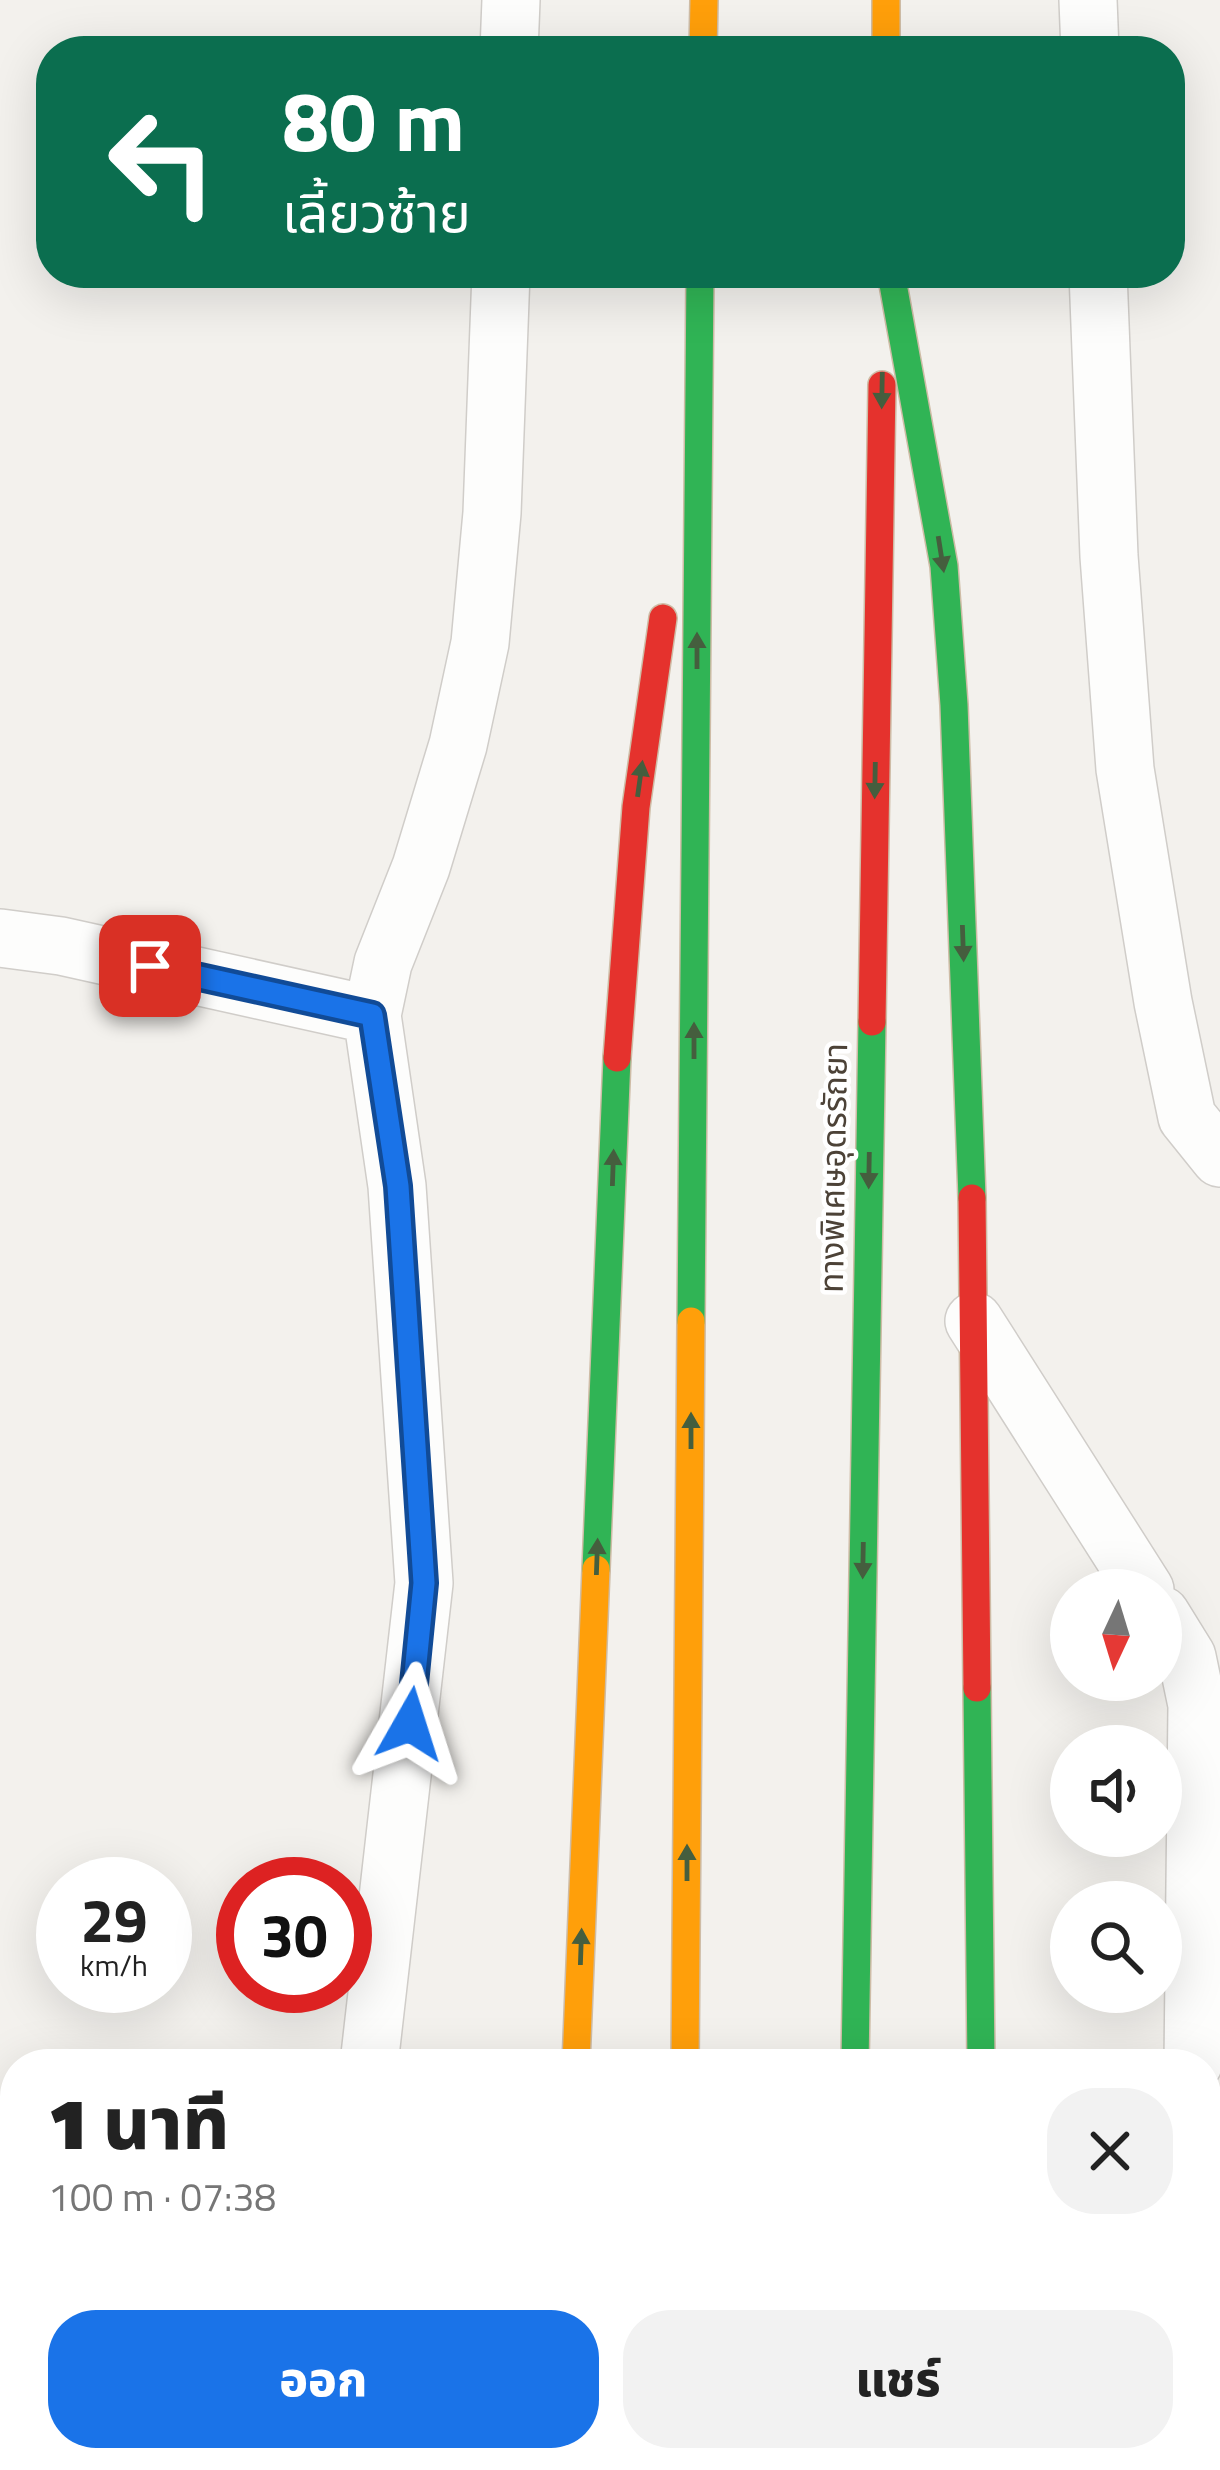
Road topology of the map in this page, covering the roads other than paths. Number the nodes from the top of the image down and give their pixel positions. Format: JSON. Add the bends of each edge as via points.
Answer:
{"nodes":[{"id":1,"x":511,"y":0,"type":"edge"},
{"id":2,"x":704,"y":0,"type":"edge"},
{"id":3,"x":886,"y":0,"type":"edge"},
{"id":4,"x":1088,"y":0,"type":"edge"},
{"id":5,"x":510,"y":36,"type":"edge"},
{"id":6,"x":703,"y":36,"type":"edge"},
{"id":7,"x":886,"y":36,"type":"edge"},
{"id":8,"x":1089,"y":36,"type":"edge"},
{"id":9,"x":500,"y":288,"type":"edge"},
{"id":10,"x":700,"y":288,"type":"edge"},
{"id":11,"x":887,"y":288,"type":"edge"},
{"id":12,"x":890,"y":288,"type":"edge"},
{"id":13,"x":1099,"y":288,"type":"edge"},
{"id":14,"x":700,"y":329,"type":"junction"},
{"id":15,"x":0,"y":938,"type":"edge"},
{"id":16,"x":377,"y":989,"type":"junction"},
{"id":17,"x":1204,"y":1138,"type":"edge"},
{"id":18,"x":974,"y":1321,"type":"junction"},
{"id":19,"x":1132,"y":1569,"type":"edge"},
{"id":20,"x":1182,"y":1649,"type":"edge"},
{"id":21,"x":372,"y":2049,"type":"edge"},
{"id":22,"x":577,"y":2049,"type":"edge"},
{"id":23,"x":686,"y":2049,"type":"edge"},
{"id":24,"x":855,"y":2049,"type":"edge"},
{"id":25,"x":981,"y":2049,"type":"edge"},
{"id":26,"x":1193,"y":2049,"type":"edge"}],
"edges":[{"from":1,"to":5,"type":"street"},
{"from":2,"to":6,"type":"highway"},
{"from":3,"to":7,"type":"highway"},
{"from":4,"to":8,"type":"street"},
{"from":9,"to":16,"type":"street","via":[[480,643],[458,745]]},
{"from":10,"to":14,"type":"highway"},
{"from":11,"to":24,"type":"highway","name":"ทางพิเศษอุดรรัถยา","one_way":true},
{"from":12,"to":18,"type":"highway","one_way":true,"via":[[944,566]]},
{"from":13,"to":17,"type":"street","via":[[1124,769],[1163,1003]]},
{"from":22,"to":14,"type":"highway","one_way":true,"via":[[620,997],[636,807]]},
{"from":23,"to":14,"type":"highway","one_way":true},
{"from":15,"to":16,"type":"street"},
{"from":16,"to":21,"type":"street","via":[[424,1583]]},
{"from":18,"to":19,"type":"street"},
{"from":18,"to":25,"type":"highway"},
{"from":20,"to":26,"type":"street","via":[[1197,1705]]}]}
